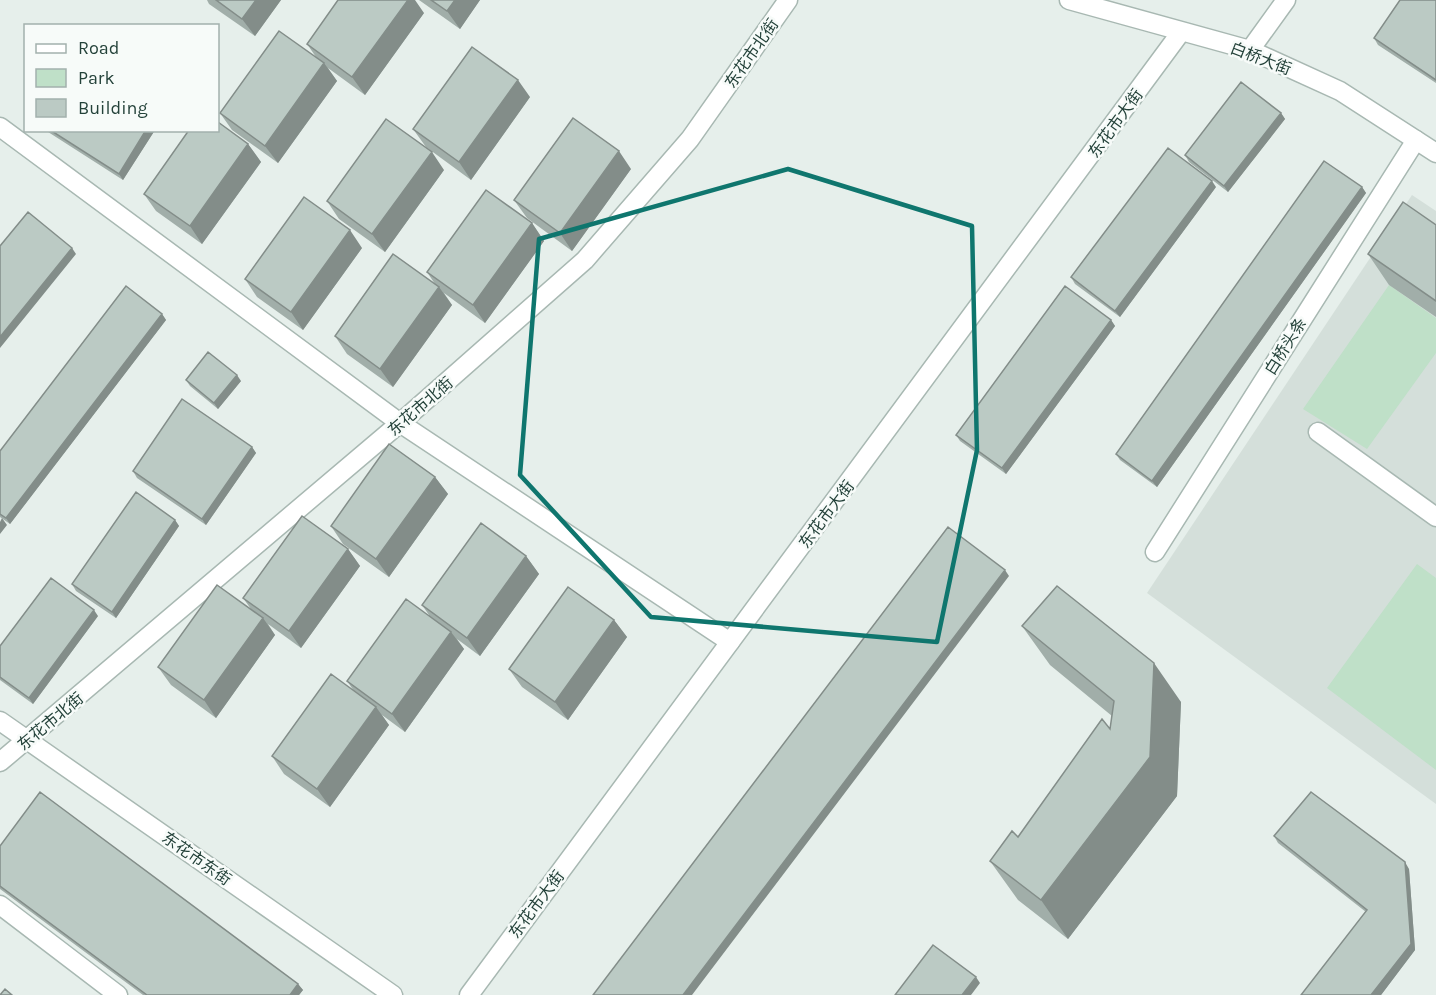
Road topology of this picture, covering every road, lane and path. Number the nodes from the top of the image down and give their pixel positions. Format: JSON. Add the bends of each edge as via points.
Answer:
{"nodes":[{"id":1,"x":788,"y":0,"type":"edge"},
{"id":2,"x":1069,"y":0,"type":"edge"},
{"id":3,"x":1286,"y":0,"type":"edge"},
{"id":4,"x":1181,"y":32,"type":"junction"},
{"id":5,"x":1250,"y":50,"type":"junction"},
{"id":6,"x":0,"y":127,"type":"edge"},
{"id":7,"x":1416,"y":140,"type":"junction"},
{"id":8,"x":1436,"y":153,"type":"edge"},
{"id":9,"x":400,"y":423,"type":"junction"},
{"id":10,"x":1318,"y":432,"type":"dead end"},
{"id":11,"x":1436,"y":517,"type":"edge"},
{"id":12,"x":1155,"y":552,"type":"dead end"},
{"id":13,"x":730,"y":642,"type":"junction"},
{"id":14,"x":0,"y":721,"type":"edge"},
{"id":15,"x":27,"y":740,"type":"junction"},
{"id":16,"x":0,"y":762,"type":"edge"},
{"id":17,"x":0,"y":904,"type":"edge"},
{"id":18,"x":118,"y":995,"type":"edge"},
{"id":19,"x":393,"y":995,"type":"edge"},
{"id":20,"x":469,"y":995,"type":"edge"}],
"edges":[{"from":1,"to":9,"type":"street","name":"东花市北街","via":[[690,139],[585,261]]},
{"from":2,"to":4,"type":"street","name":"白桥大街"},
{"from":3,"to":5,"type":"street"},
{"from":4,"to":5,"type":"street","name":"白桥大街"},
{"from":4,"to":13,"type":"street","name":"东花市大街"},
{"from":5,"to":7,"type":"street","name":"白桥大街","via":[[1340,91]]},
{"from":6,"to":9,"type":"street"},
{"from":7,"to":8,"type":"street","name":"白桥大街"},
{"from":7,"to":12,"type":"street","name":"白桥头条"},
{"from":9,"to":13,"type":"street"},
{"from":9,"to":15,"type":"street","name":"东花市北街"},
{"from":10,"to":11,"type":"street"},
{"from":13,"to":20,"type":"street","name":"东花市大街"},
{"from":14,"to":15,"type":"street","name":"东花市东街"},
{"from":15,"to":16,"type":"street","name":"东花市北街"},
{"from":15,"to":19,"type":"street","name":"东花市东街"},
{"from":17,"to":18,"type":"street"}]}
